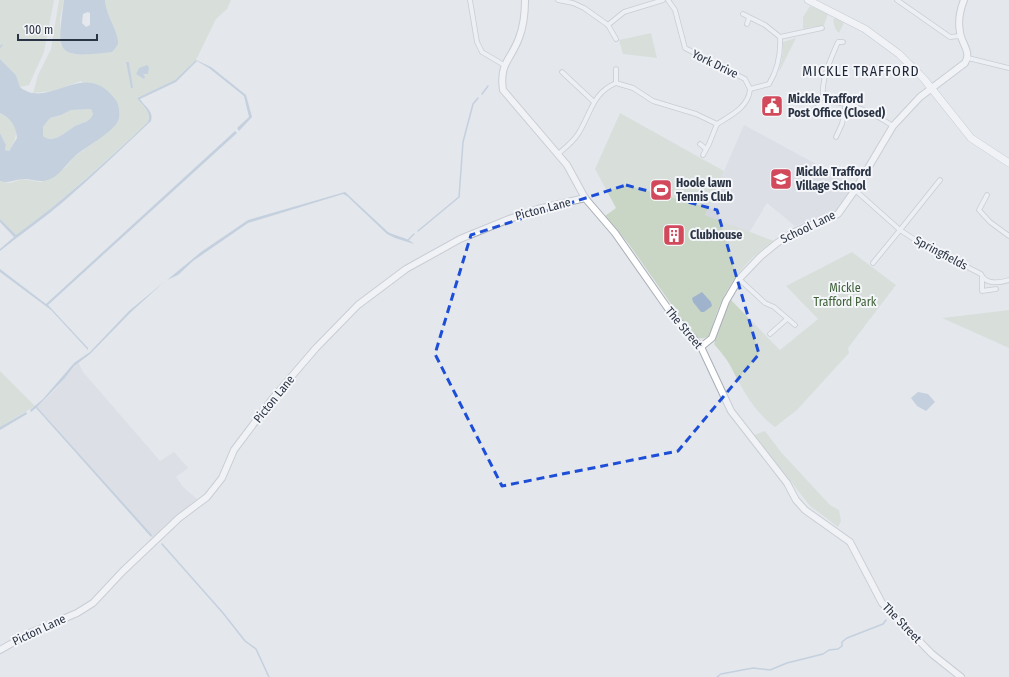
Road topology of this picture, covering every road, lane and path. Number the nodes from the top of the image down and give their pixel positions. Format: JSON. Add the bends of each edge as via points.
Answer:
{"nodes":[{"id":1,"x":470,"y":0,"type":"edge"},
{"id":2,"x":525,"y":0,"type":"edge"},
{"id":3,"x":558,"y":0,"type":"edge"},
{"id":4,"x":645,"y":0,"type":"edge"},
{"id":5,"x":663,"y":0,"type":"edge"},
{"id":6,"x":668,"y":0,"type":"edge"},
{"id":7,"x":808,"y":0,"type":"edge"},
{"id":8,"x":897,"y":0,"type":"edge"},
{"id":9,"x":964,"y":0,"type":"edge"},
{"id":10,"x":646,"y":6,"type":"junction"},
{"id":11,"x":743,"y":14,"type":"dead end"},
{"id":12,"x":749,"y":18,"type":"junction"},
{"id":13,"x":747,"y":24,"type":"dead end"},
{"id":14,"x":608,"y":25,"type":"junction"},
{"id":15,"x":822,"y":28,"type":"dead end"},
{"id":16,"x":960,"y":36,"type":"junction"},
{"id":17,"x":780,"y":37,"type":"junction"},
{"id":18,"x":616,"y":39,"type":"dead end"},
{"id":19,"x":843,"y":42,"type":"dead end"},
{"id":20,"x":968,"y":58,"type":"junction"},
{"id":21,"x":504,"y":65,"type":"junction"},
{"id":22,"x":1009,"y":68,"type":"edge"},
{"id":23,"x":616,"y":69,"type":"dead end"},
{"id":24,"x":562,"y":72,"type":"dead end"},
{"id":25,"x":616,"y":83,"type":"junction"},
{"id":26,"x":931,"y":88,"type":"junction"},
{"id":27,"x":750,"y":89,"type":"junction"},
{"id":28,"x":826,"y":101,"type":"junction"},
{"id":29,"x":594,"y":102,"type":"junction"},
{"id":30,"x":846,"y":103,"type":"junction"},
{"id":31,"x":808,"y":107,"type":"dead end"},
{"id":32,"x":717,"y":124,"type":"junction"},
{"id":33,"x":893,"y":126,"type":"junction"},
{"id":34,"x":836,"y":137,"type":"dead end"},
{"id":35,"x":700,"y":144,"type":"dead end"},
{"id":36,"x":706,"y":149,"type":"junction"},
{"id":37,"x":558,"y":154,"type":"junction"},
{"id":38,"x":703,"y":155,"type":"dead end"},
{"id":39,"x":1009,"y":163,"type":"edge"},
{"id":40,"x":940,"y":180,"type":"dead end"},
{"id":41,"x":855,"y":190,"type":"junction"},
{"id":42,"x":987,"y":195,"type":"dead end"},
{"id":43,"x":585,"y":198,"type":"junction"},
{"id":44,"x":900,"y":230,"type":"junction"},
{"id":45,"x":1009,"y":236,"type":"edge"},
{"id":46,"x":873,"y":263,"type":"dead end"},
{"id":47,"x":982,"y":277,"type":"junction"},
{"id":48,"x":739,"y":279,"type":"junction"},
{"id":49,"x":1009,"y":280,"type":"edge"},
{"id":50,"x":996,"y":289,"type":"dead end"},
{"id":51,"x":787,"y":319,"type":"junction"},
{"id":52,"x":795,"y":325,"type":"dead end"},
{"id":53,"x":770,"y":334,"type":"dead end"},
{"id":54,"x":702,"y":347,"type":"junction"},
{"id":55,"x":0,"y":650,"type":"edge"},
{"id":56,"x":960,"y":677,"type":"edge"}],
"edges":[{"from":1,"to":21,"type":"street","via":[[477,42],[482,52]]},
{"from":2,"to":21,"type":"street","via":[[519,38]]},
{"from":3,"to":14,"type":"street","via":[[574,3]]},
{"from":4,"to":10,"type":"street"},
{"from":5,"to":10,"type":"street"},
{"from":6,"to":27,"type":"street","name":"York Drive","via":[[675,10],[685,48],[745,79]]},
{"from":7,"to":26,"type":"main road","via":[[865,29],[899,54]]},
{"from":8,"to":16,"type":"street","via":[[950,37]]},
{"from":9,"to":16,"type":"street","via":[[960,13]]},
{"from":10,"to":14,"type":"street","via":[[624,12]]},
{"from":11,"to":12,"type":"street"},
{"from":12,"to":13,"type":"street"},
{"from":12,"to":17,"type":"street","via":[[765,25]]},
{"from":14,"to":18,"type":"street"},
{"from":15,"to":17,"type":"street"},
{"from":16,"to":20,"type":"street"},
{"from":17,"to":27,"type":"street","via":[[779,61],[769,84]]},
{"from":19,"to":28,"type":"street","via":[[838,42],[827,67],[822,92]]},
{"from":20,"to":22,"type":"street"},
{"from":20,"to":26,"type":"street","name":"School Lane"},
{"from":21,"to":37,"type":"street","name":"The Street","via":[[501,77],[503,90]]},
{"from":23,"to":25,"type":"street"},
{"from":24,"to":29,"type":"street"},
{"from":25,"to":29,"type":"street","via":[[606,87]]},
{"from":25,"to":32,"type":"street","via":[[633,88],[653,101],[696,114]]},
{"from":26,"to":33,"type":"street","name":"School Lane","via":[[910,106]]},
{"from":26,"to":39,"type":"main road","via":[[971,138]]},
{"from":27,"to":32,"type":"street","name":"York Drive","via":[[747,102]]},
{"from":28,"to":30,"type":"street"},
{"from":28,"to":31,"type":"street","via":[[812,113]]},
{"from":29,"to":37,"type":"street","via":[[577,136]]},
{"from":30,"to":33,"type":"street","via":[[871,112]]},
{"from":30,"to":34,"type":"street","via":[[842,124]]},
{"from":32,"to":36,"type":"street"},
{"from":33,"to":41,"type":"street","name":"School Lane"},
{"from":35,"to":36,"type":"street"},
{"from":36,"to":38,"type":"street"},
{"from":37,"to":43,"type":"street","name":"The Street","via":[[575,176]]},
{"from":40,"to":44,"type":"street","name":"Springfields"},
{"from":41,"to":44,"type":"street","name":"Springfields"},
{"from":41,"to":48,"type":"street","name":"School Lane","via":[[838,214],[794,232],[776,243]]},
{"from":42,"to":45,"type":"street","via":[[979,210]]},
{"from":43,"to":54,"type":"street","name":"The Street","via":[[615,233],[669,310]]},
{"from":43,"to":55,"type":"street","name":"Picton Lane","via":[[538,209],[460,238],[406,268],[358,305],[273,398],[234,450],[222,478],[207,497],[174,522],[93,603]]},
{"from":44,"to":46,"type":"street","name":"Springfields"},
{"from":44,"to":47,"type":"street","name":"Springfields","via":[[981,274]]},
{"from":47,"to":49,"type":"street","name":"Springfields","via":[[998,283]]},
{"from":47,"to":50,"type":"street","via":[[982,291]]},
{"from":48,"to":51,"type":"street"},
{"from":48,"to":54,"type":"street","name":"School Lane","via":[[726,301],[712,338]]},
{"from":51,"to":52,"type":"street"},
{"from":51,"to":53,"type":"street"},
{"from":54,"to":56,"type":"street","name":"The Street","via":[[731,411],[787,483],[796,500],[805,510],[850,542],[882,603],[932,654]]}]}
